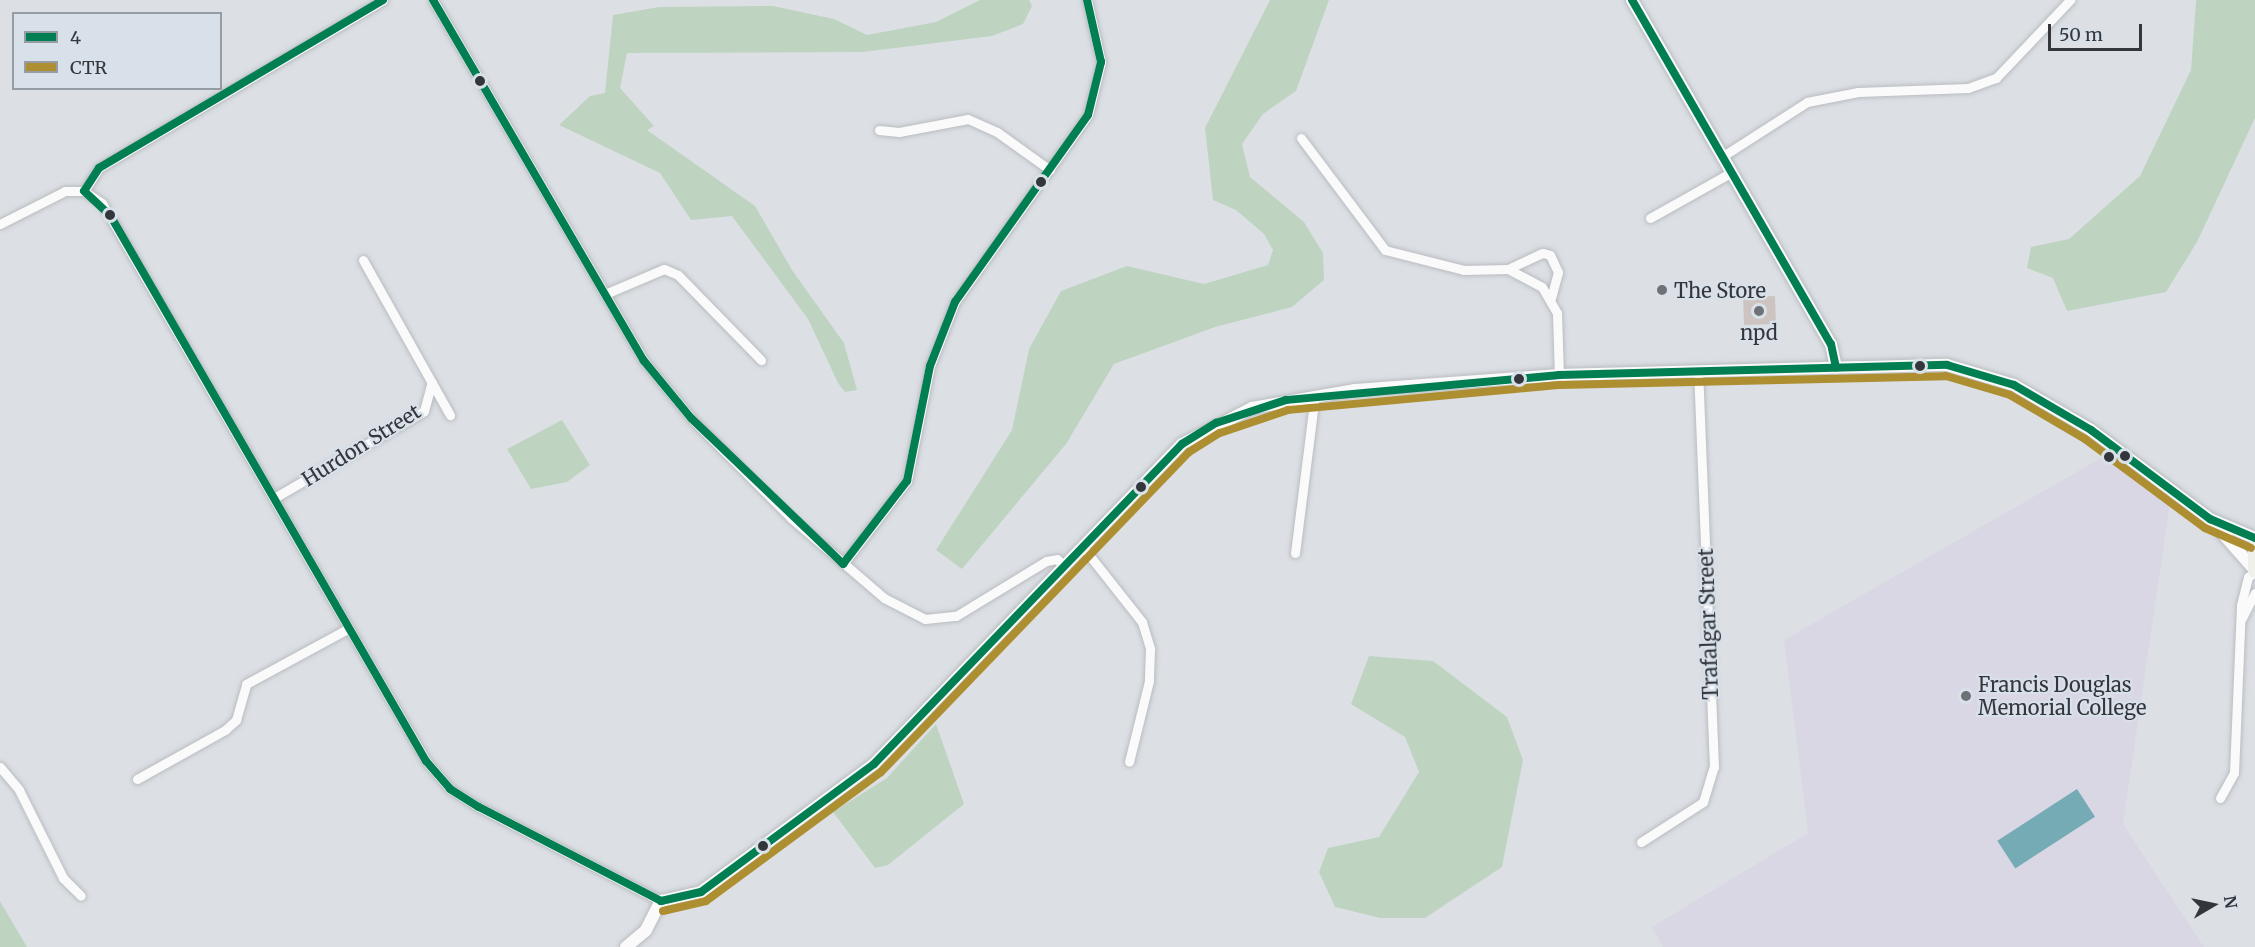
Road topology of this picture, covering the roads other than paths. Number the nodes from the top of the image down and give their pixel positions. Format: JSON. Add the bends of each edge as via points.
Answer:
{"nodes":[{"id":1,"x":383,"y":0,"type":"edge"},
{"id":2,"x":433,"y":0,"type":"edge"},
{"id":3,"x":1087,"y":0,"type":"edge"},
{"id":4,"x":1632,"y":0,"type":"edge"},
{"id":5,"x":2070,"y":0,"type":"edge"},
{"id":6,"x":879,"y":130,"type":"dead end"},
{"id":7,"x":1301,"y":138,"type":"dead end"},
{"id":8,"x":1723,"y":156,"type":"junction"},
{"id":9,"x":1050,"y":170,"type":"junction"},
{"id":10,"x":1732,"y":172,"type":"junction"},
{"id":11,"x":84,"y":191,"type":"junction"},
{"id":12,"x":1650,"y":218,"type":"dead end"},
{"id":13,"x":0,"y":224,"type":"edge"},
{"id":14,"x":363,"y":260,"type":"dead end"},
{"id":15,"x":1508,"y":269,"type":"junction"},
{"id":16,"x":605,"y":294,"type":"junction"},
{"id":17,"x":1551,"y":298,"type":"junction"},
{"id":18,"x":761,"y":360,"type":"dead end"},
{"id":19,"x":1836,"y":367,"type":"junction"},
{"id":20,"x":1698,"y":371,"type":"junction"},
{"id":21,"x":1559,"y":375,"type":"junction"},
{"id":22,"x":432,"y":382,"type":"junction"},
{"id":23,"x":1315,"y":395,"type":"junction"},
{"id":24,"x":450,"y":415,"type":"dead end"},
{"id":25,"x":274,"y":498,"type":"junction"},
{"id":26,"x":2210,"y":519,"type":"junction"},
{"id":27,"x":2255,"y":538,"type":"edge"},
{"id":28,"x":1082,"y":546,"type":"junction"},
{"id":29,"x":2255,"y":548,"type":"edge"},
{"id":30,"x":1295,"y":553,"type":"dead end"},
{"id":31,"x":843,"y":564,"type":"junction"},
{"id":32,"x":1063,"y":566,"type":"junction"},
{"id":33,"x":2254,"y":570,"type":"edge"},
{"id":34,"x":2255,"y":593,"type":"edge"},
{"id":35,"x":2242,"y":618,"type":"junction"},
{"id":36,"x":350,"y":628,"type":"junction"},
{"id":37,"x":1129,"y":762,"type":"dead end"},
{"id":38,"x":0,"y":768,"type":"edge"},
{"id":39,"x":137,"y":779,"type":"dead end"},
{"id":40,"x":2220,"y":798,"type":"dead end"},
{"id":41,"x":1641,"y":842,"type":"dead end"},
{"id":42,"x":81,"y":896,"type":"dead end"},
{"id":43,"x":661,"y":901,"type":"junction"},
{"id":44,"x":626,"y":947,"type":"edge"}],
"edges":[{"from":1,"to":11,"type":"street","via":[[99,168]]},
{"from":2,"to":16,"type":"street"},
{"from":3,"to":9,"type":"street","via":[[1099,41],[1095,94],[1088,115]]},
{"from":4,"to":8,"type":"street"},
{"from":5,"to":8,"type":"street","via":[[1996,78],[1968,88],[1858,92],[1807,102]]},
{"from":6,"to":9,"type":"street","via":[[899,132],[968,119],[997,132]]},
{"from":7,"to":15,"type":"street","via":[[1385,250],[1464,270]]},
{"from":8,"to":10,"type":"street"},
{"from":9,"to":31,"type":"street","via":[[951,310],[930,366],[907,481]]},
{"from":10,"to":12,"type":"street"},
{"from":10,"to":19,"type":"street","via":[[1831,344]]},
{"from":11,"to":13,"type":"street","via":[[53,194]]},
{"from":11,"to":25,"type":"street","via":[[110,215]]},
{"from":14,"to":22,"type":"street","name":"Hurdon Street"},
{"from":15,"to":17,"type":"street","via":[[1533,280]]},
{"from":15,"to":17,"type":"street","via":[[1543,253],[1550,255],[1558,272]]},
{"from":16,"to":18,"type":"street","via":[[664,269],[678,275]]},
{"from":16,"to":31,"type":"street","via":[[665,390]]},
{"from":17,"to":21,"type":"street"},
{"from":19,"to":20,"type":"street"},
{"from":19,"to":26,"type":"street","via":[[1947,365],[2014,385],[2091,430]]},
{"from":20,"to":21,"type":"street"},
{"from":20,"to":41,"type":"street","name":"Trafalgar Street","via":[[1714,767],[1702,802]]},
{"from":21,"to":23,"type":"street"},
{"from":22,"to":24,"type":"street","name":"Hurdon Street"},
{"from":22,"to":25,"type":"street","name":"Hurdon Street","via":[[424,411]]},
{"from":23,"to":28,"type":"street","via":[[1252,408],[1198,433]]},
{"from":23,"to":30,"type":"street"},
{"from":25,"to":36,"type":"street"},
{"from":26,"to":27,"type":"street"},
{"from":26,"to":33,"type":"street"},
{"from":28,"to":32,"type":"street"},
{"from":28,"to":37,"type":"street","via":[[1127,599],[1142,622],[1150,649],[1149,681]]},
{"from":29,"to":33,"type":"main road"},
{"from":31,"to":32,"type":"street","via":[[897,608],[942,619],[972,608],[1037,565],[1057,559]]},
{"from":32,"to":43,"type":"street","via":[[874,764],[701,892]]},
{"from":33,"to":35,"type":"street","via":[[2243,592]]},
{"from":34,"to":35,"type":"street"},
{"from":35,"to":40,"type":"street","via":[[2234,773],[2228,793]]},
{"from":36,"to":39,"type":"street","via":[[246,684],[236,720],[225,730]]},
{"from":36,"to":43,"type":"street","via":[[426,761],[450,789]]},
{"from":38,"to":42,"type":"street","via":[[19,790],[63,878]]},
{"from":43,"to":44,"type":"street","via":[[646,930]]}]}
